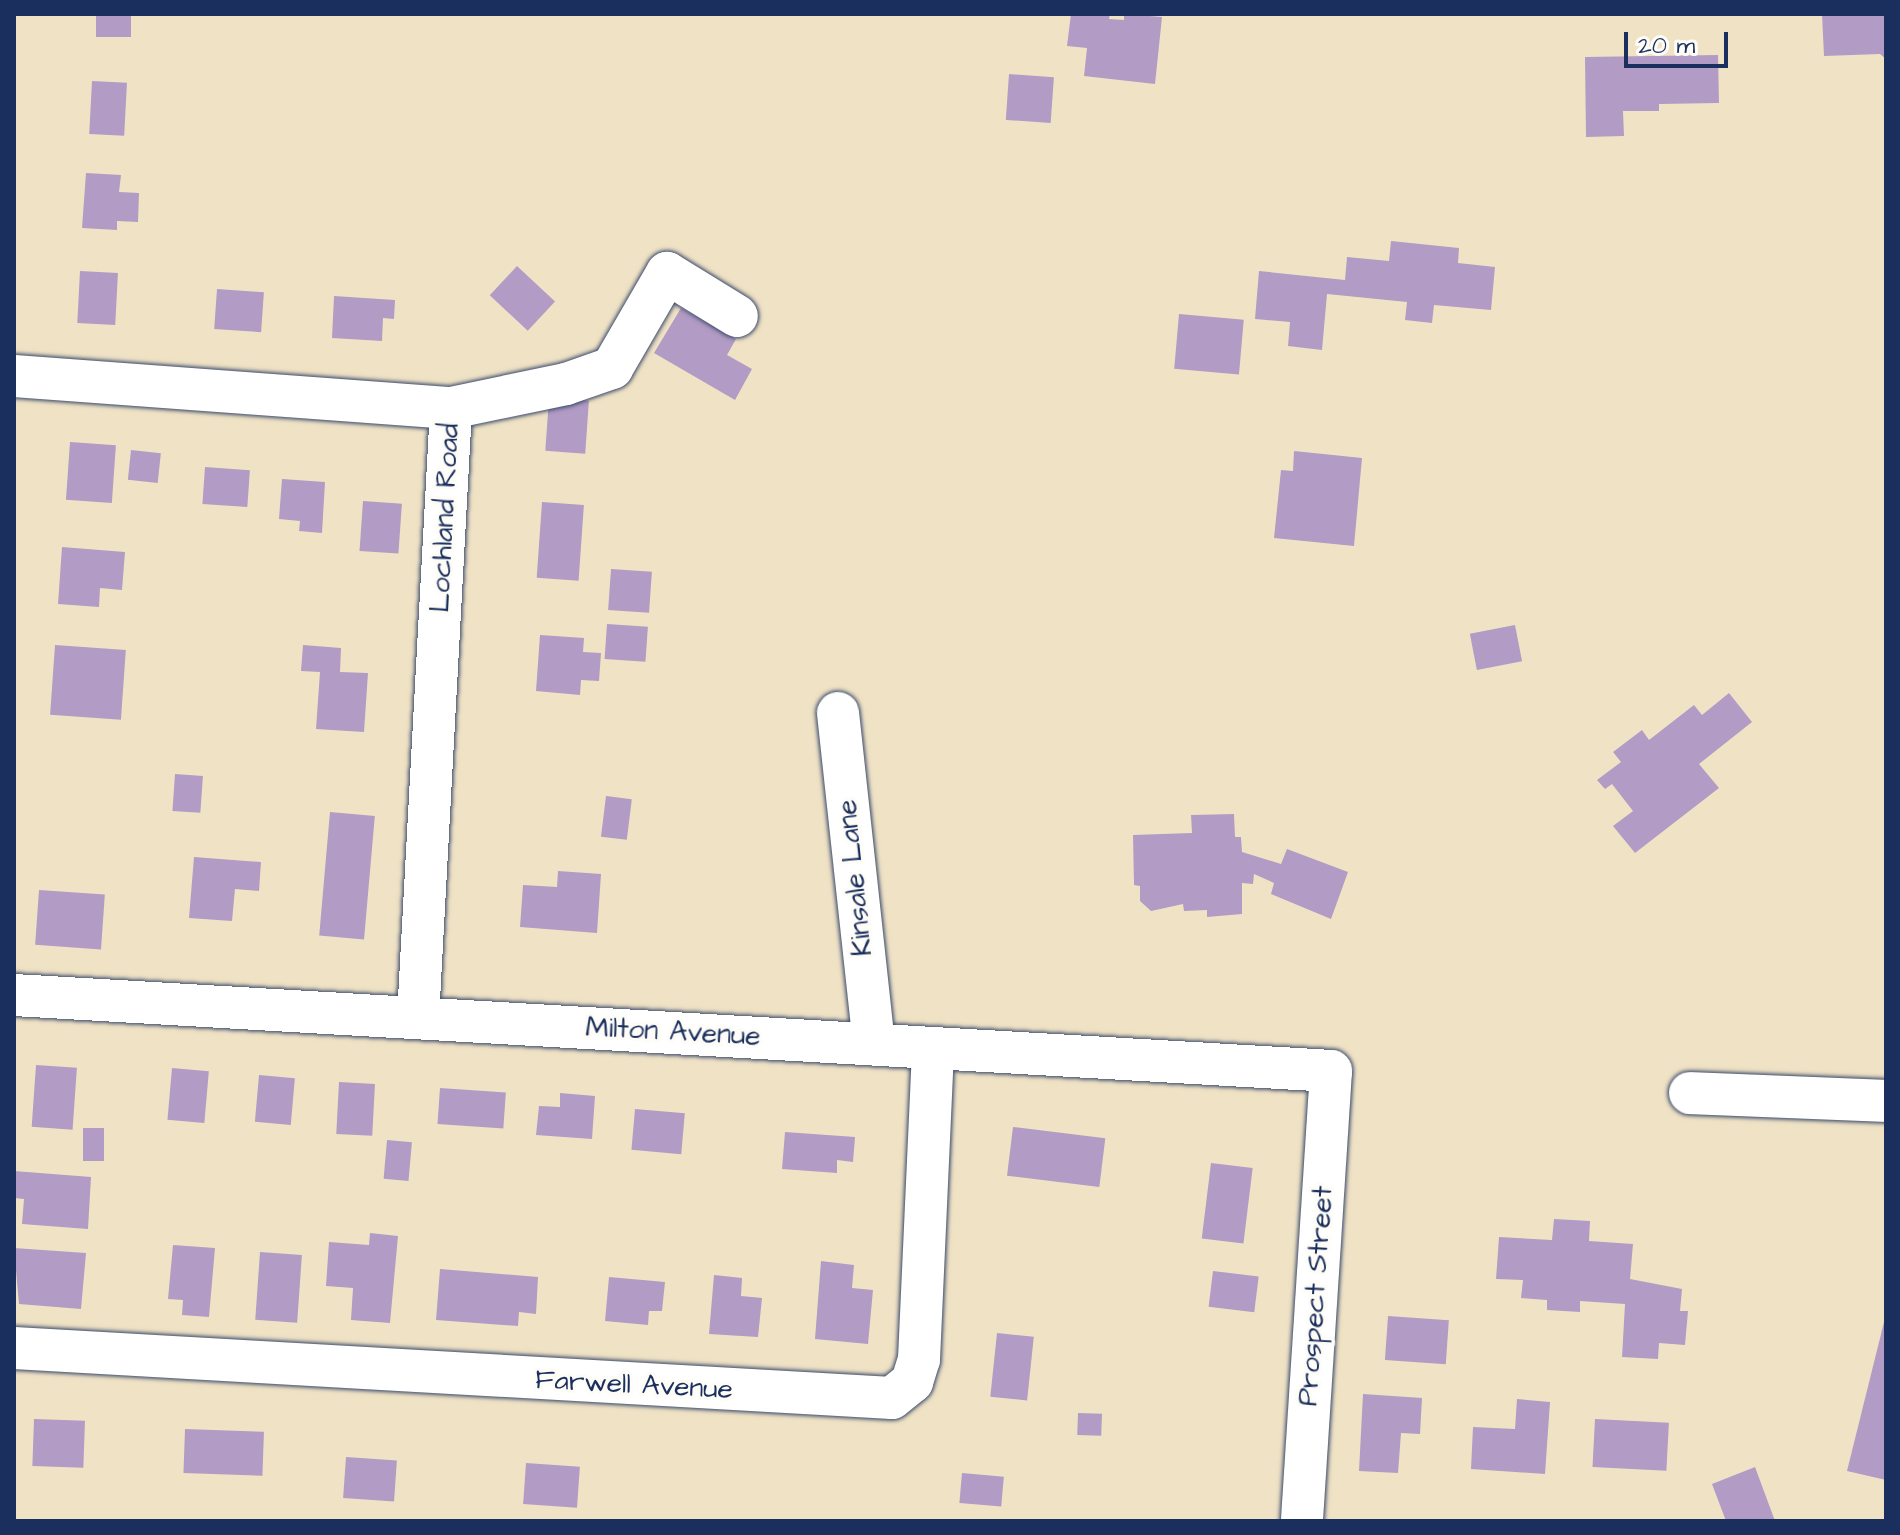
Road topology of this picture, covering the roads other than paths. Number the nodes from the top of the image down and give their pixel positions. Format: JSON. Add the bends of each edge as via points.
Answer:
{"nodes":[{"id":1,"x":737,"y":316,"type":"dead end"},
{"id":2,"x":14,"y":376,"type":"edge"},
{"id":3,"x":451,"y":408,"type":"junction"},
{"id":4,"x":838,"y":713,"type":"dead end"},
{"id":5,"x":14,"y":995,"type":"edge"},
{"id":6,"x":418,"y":1018,"type":"junction"},
{"id":7,"x":874,"y":1044,"type":"junction"},
{"id":8,"x":933,"y":1048,"type":"junction"},
{"id":9,"x":1331,"y":1071,"type":"joint"},
{"id":10,"x":1690,"y":1093,"type":"dead end"},
{"id":11,"x":1886,"y":1101,"type":"edge"},
{"id":12,"x":14,"y":1348,"type":"edge"},
{"id":13,"x":1302,"y":1521,"type":"edge"}],
"edges":[{"from":1,"to":3,"type":"street","via":[[667,273],[612,368],[566,384]]},
{"from":2,"to":3,"type":"street","name":"Lochland Road"},
{"from":3,"to":6,"type":"street","name":"Lochland Road"},
{"from":4,"to":7,"type":"street","name":"Kinsale Lane"},
{"from":5,"to":6,"type":"street","name":"Milton Avenue"},
{"from":6,"to":7,"type":"street","name":"Milton Avenue"},
{"from":7,"to":8,"type":"street","name":"Milton Avenue"},
{"from":8,"to":9,"type":"street","name":"Milton Avenue"},
{"from":8,"to":12,"type":"street","name":"Farwell Avenue","via":[[919,1359],[912,1382],[892,1398]]},
{"from":9,"to":13,"type":"street","name":"Prospect Street"},
{"from":10,"to":11,"type":"street"}]}
